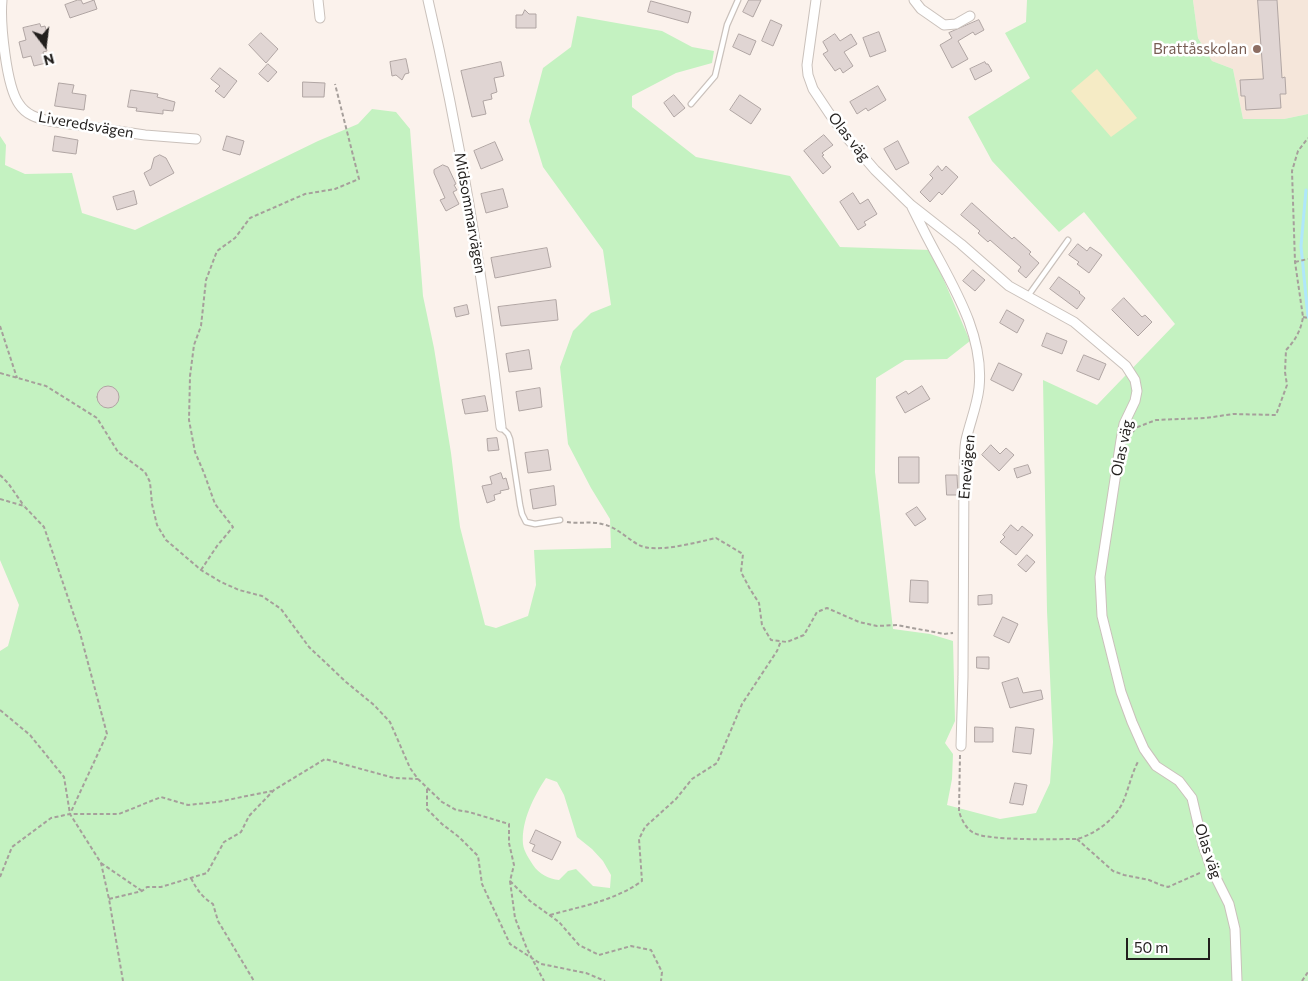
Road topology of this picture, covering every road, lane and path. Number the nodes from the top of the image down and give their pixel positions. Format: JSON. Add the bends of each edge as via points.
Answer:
{"nodes":[{"id":1,"x":2,"y":0,"type":"edge"},
{"id":2,"x":318,"y":0,"type":"edge"},
{"id":3,"x":428,"y":0,"type":"edge"},
{"id":4,"x":738,"y":0,"type":"edge"},
{"id":5,"x":816,"y":0,"type":"edge"},
{"id":6,"x":914,"y":0,"type":"edge"},
{"id":7,"x":970,"y":16,"type":"dead end"},
{"id":8,"x":320,"y":18,"type":"dead end"},
{"id":9,"x":3,"y":71,"type":"edge"},
{"id":10,"x":335,"y":84,"type":"dead end"},
{"id":11,"x":691,"y":104,"type":"dead end"},
{"id":12,"x":1308,"y":138,"type":"edge"},
{"id":13,"x":196,"y":139,"type":"dead end"},
{"id":14,"x":910,"y":204,"type":"junction"},
{"id":15,"x":1068,"y":240,"type":"dead end"},
{"id":16,"x":1308,"y":259,"type":"edge"},
{"id":17,"x":1294,"y":262,"type":"junction"},
{"id":18,"x":1028,"y":297,"type":"junction"},
{"id":19,"x":1303,"y":317,"type":"junction"},
{"id":20,"x":1308,"y":318,"type":"edge"},
{"id":21,"x":0,"y":326,"type":"edge"},
{"id":22,"x":0,"y":373,"type":"edge"},
{"id":23,"x":17,"y":378,"type":"junction"},
{"id":24,"x":501,"y":428,"type":"joint"},
{"id":25,"x":1132,"y":436,"type":"dead end"},
{"id":26,"x":0,"y":475,"type":"edge"},
{"id":27,"x":0,"y":499,"type":"edge"},
{"id":28,"x":24,"y":506,"type":"junction"},
{"id":29,"x":560,"y":520,"type":"joint"},
{"id":30,"x":201,"y":570,"type":"junction"},
{"id":31,"x":963,"y":632,"type":"junction"},
{"id":32,"x":781,"y":641,"type":"junction"},
{"id":33,"x":0,"y":710,"type":"edge"},
{"id":34,"x":961,"y":746,"type":"joint"},
{"id":35,"x":1144,"y":749,"type":"junction"},
{"id":36,"x":418,"y":779,"type":"junction"},
{"id":37,"x":426,"y":787,"type":"junction"},
{"id":38,"x":274,"y":790,"type":"junction"},
{"id":39,"x":70,"y":814,"type":"junction"},
{"id":40,"x":1077,"y":839,"type":"junction"},
{"id":41,"x":101,"y":863,"type":"junction"},
{"id":42,"x":1211,"y":868,"type":"junction"},
{"id":43,"x":0,"y":876,"type":"edge"},
{"id":44,"x":191,"y":878,"type":"junction"},
{"id":45,"x":510,"y":881,"type":"junction"},
{"id":46,"x":142,"y":891,"type":"junction"},
{"id":47,"x":109,"y":899,"type":"junction"},
{"id":48,"x":550,"y":915,"type":"junction"},
{"id":49,"x":532,"y":958,"type":"junction"},
{"id":50,"x":1308,"y":972,"type":"edge"},
{"id":51,"x":122,"y":981,"type":"edge"},
{"id":52,"x":254,"y":981,"type":"edge"},
{"id":53,"x":544,"y":981,"type":"edge"},
{"id":54,"x":605,"y":981,"type":"edge"},
{"id":55,"x":661,"y":981,"type":"edge"},
{"id":56,"x":1237,"y":981,"type":"edge"},
{"id":57,"x":1302,"y":981,"type":"edge"}],
"edges":[{"from":1,"to":9,"type":"street","name":"Liveredsvägen"},
{"from":2,"to":8,"type":"street"},
{"from":3,"to":24,"type":"street","name":"Midsommarvägen","via":[[454,120],[484,292]]},
{"from":4,"to":11,"type":"lane","via":[[727,24],[715,76]]},
{"from":5,"to":14,"type":"street","name":"Olas väg","via":[[807,65],[813,88],[848,139]]},
{"from":6,"to":7,"type":"street","via":[[944,25],[956,24]]},
{"from":9,"to":13,"type":"street","name":"Liveredsvägen","via":[[18,104],[34,117],[49,122]]},
{"from":10,"to":30,"type":"path","via":[[359,179],[335,189],[305,194],[250,218],[235,238],[217,251],[206,280],[202,326],[194,345],[190,376],[189,420],[195,452],[215,504],[233,527]]},
{"from":12,"to":17,"type":"path","via":[[1298,151],[1292,171]]},
{"from":14,"to":18,"type":"street","name":"Olas väg","via":[[1009,286]]},
{"from":14,"to":31,"type":"street","name":"Enevägen","via":[[965,313],[979,365],[979,387],[966,441],[964,467]]},
{"from":15,"to":18,"type":"lane"},
{"from":16,"to":17,"type":"path"},
{"from":17,"to":19,"type":"path"},
{"from":18,"to":35,"type":"street","name":"Olas väg","via":[[1074,322],[1126,366],[1135,380],[1135,401],[1124,424],[1121,440],[1100,577],[1100,604],[1122,692]]},
{"from":19,"to":20,"type":"path"},
{"from":19,"to":25,"type":"path","via":[[1295,342],[1286,350],[1287,385],[1276,415],[1233,414],[1156,420],[1135,428]]},
{"from":21,"to":23,"type":"path"},
{"from":22,"to":23,"type":"path"},
{"from":23,"to":30,"type":"path","via":[[46,386],[97,418],[118,452],[145,472],[150,482],[156,525],[166,540]]},
{"from":24,"to":29,"type":"lane","via":[[510,439],[526,522],[535,524]]},
{"from":26,"to":28,"type":"path"},
{"from":27,"to":28,"type":"path"},
{"from":28,"to":39,"type":"path","via":[[44,528],[80,633],[106,734]]},
{"from":29,"to":32,"type":"path","via":[[613,527],[640,546],[668,548],[716,538],[743,554],[742,572],[759,603],[762,625],[771,640]]},
{"from":30,"to":36,"type":"path","via":[[239,590],[262,596],[281,609],[309,647],[390,722]]},
{"from":31,"to":32,"type":"path","via":[[944,634],[897,625],[877,626],[858,622],[827,608],[817,612],[804,635]]},
{"from":31,"to":34,"type":"street","name":"Enevägen"},
{"from":32,"to":48,"type":"path","via":[[742,704],[717,763],[692,779],[676,799],[645,827],[639,839],[642,881],[608,899]]},
{"from":33,"to":39,"type":"path","via":[[30,736],[64,777]]},
{"from":34,"to":40,"type":"path","via":[[959,811],[974,833],[993,837]]},
{"from":35,"to":40,"type":"path","via":[[1115,815],[1090,836]]},
{"from":35,"to":42,"type":"street","name":"Olas väg","via":[[1156,766],[1179,780],[1188,791]]},
{"from":36,"to":37,"type":"path"},
{"from":36,"to":38,"type":"path","via":[[394,778],[325,759]]},
{"from":37,"to":45,"type":"path","via":[[456,810],[509,824],[514,865]]},
{"from":37,"to":49,"type":"path","via":[[427,808],[478,856],[482,884],[510,944]]},
{"from":38,"to":39,"type":"path","via":[[188,805],[161,797],[119,814]]},
{"from":38,"to":44,"type":"path","via":[[249,816],[241,832],[224,842],[207,873]]},
{"from":39,"to":41,"type":"path"},
{"from":39,"to":43,"type":"path","via":[[51,818],[12,847]]},
{"from":40,"to":42,"type":"path","via":[[1113,871],[1160,886],[1168,887]]},
{"from":41,"to":46,"type":"path"},
{"from":41,"to":47,"type":"path"},
{"from":42,"to":56,"type":"street","name":"Olas väg","via":[[1229,904],[1235,928]]},
{"from":44,"to":46,"type":"path","via":[[161,887],[147,887]]},
{"from":44,"to":52,"type":"path","via":[[204,899],[213,904],[218,921]]},
{"from":45,"to":48,"type":"path"},
{"from":45,"to":49,"type":"path","via":[[515,918]]},
{"from":46,"to":47,"type":"path"},
{"from":47,"to":51,"type":"path"},
{"from":48,"to":55,"type":"path","via":[[579,945],[599,955],[631,946],[651,950],[662,972]]},
{"from":49,"to":53,"type":"path"},
{"from":49,"to":54,"type":"path","via":[[541,964],[586,973]]},
{"from":50,"to":57,"type":"path"}]}
